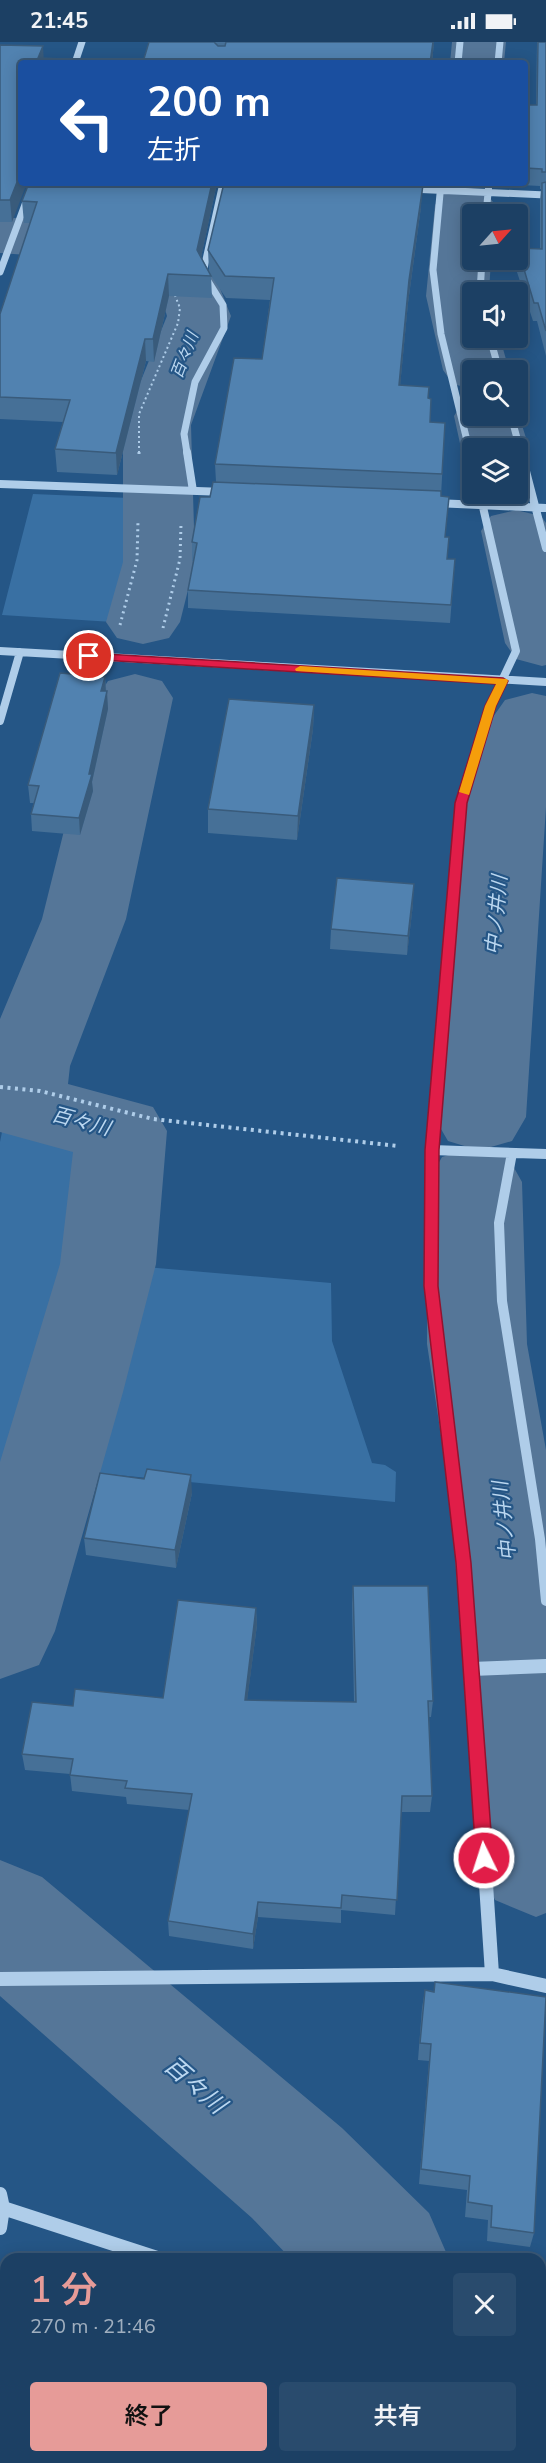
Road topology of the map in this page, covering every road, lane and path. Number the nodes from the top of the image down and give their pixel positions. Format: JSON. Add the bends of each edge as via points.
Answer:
{"nodes":[{"id":1,"x":82,"y":42,"type":"edge"},
{"id":2,"x":460,"y":42,"type":"edge"},
{"id":3,"x":500,"y":42,"type":"edge"},
{"id":4,"x":76,"y":60,"type":"edge"},
{"id":5,"x":458,"y":60,"type":"edge"},
{"id":6,"x":498,"y":60,"type":"edge"},
{"id":7,"x":32,"y":186,"type":"edge"},
{"id":8,"x":222,"y":186,"type":"edge"},
{"id":9,"x":489,"y":186,"type":"edge"},
{"id":10,"x":441,"y":187,"type":"edge"},
{"id":11,"x":405,"y":189,"type":"edge"},
{"id":12,"x":488,"y":192,"type":"junction"},
{"id":13,"x":546,"y":195,"type":"edge"},
{"id":14,"x":487,"y":204,"type":"edge"},
{"id":15,"x":6,"y":246,"type":"edge"},
{"id":16,"x":0,"y":272,"type":"edge"},
{"id":17,"x":168,"y":287,"type":"edge"},
{"id":18,"x":514,"y":426,"type":"edge"},
{"id":19,"x":466,"y":438,"type":"edge"},
{"id":20,"x":0,"y":484,"type":"edge"},
{"id":21,"x":144,"y":489,"type":"junction"},
{"id":22,"x":182,"y":490,"type":"junction"},
{"id":23,"x":193,"y":490,"type":"junction"},
{"id":24,"x":239,"y":493,"type":"edge"},
{"id":25,"x":425,"y":503,"type":"edge"},
{"id":26,"x":483,"y":506,"type":"junction"},
{"id":27,"x":537,"y":508,"type":"junction"},
{"id":28,"x":546,"y":508,"type":"edge"},
{"id":29,"x":546,"y":548,"type":"edge"},
{"id":30,"x":119,"y":629,"type":"dead end"},
{"id":31,"x":162,"y":632,"type":"dead end"},
{"id":32,"x":0,"y":651,"type":"edge"},
{"id":33,"x":20,"y":652,"type":"junction"},
{"id":34,"x":503,"y":681,"type":"junction"},
{"id":35,"x":546,"y":682,"type":"edge"},
{"id":36,"x":0,"y":721,"type":"edge"},
{"id":37,"x":0,"y":1087,"type":"edge"},
{"id":38,"x":432,"y":1150,"type":"junction"},
{"id":39,"x":512,"y":1153,"type":"junction"},
{"id":40,"x":546,"y":1154,"type":"edge"},
{"id":41,"x":546,"y":1601,"type":"edge"},
{"id":42,"x":541,"y":1666,"type":"edge"},
{"id":43,"x":472,"y":1669,"type":"junction"},
{"id":44,"x":492,"y":1974,"type":"junction"},
{"id":45,"x":0,"y":1978,"type":"edge"},
{"id":46,"x":546,"y":1986,"type":"edge"},
{"id":47,"x":1,"y":2201,"type":"edge"},
{"id":48,"x":0,"y":2228,"type":"edge"},
{"id":49,"x":144,"y":2253,"type":"edge"}],
"edges":[{"from":1,"to":4,"type":"street"},
{"from":2,"to":5,"type":"street"},
{"from":3,"to":6,"type":"street"},
{"from":7,"to":15,"type":"street"},
{"from":8,"to":23,"type":"street","via":[[203,273],[223,305],[224,328],[195,382],[188,412],[184,434]]},
{"from":9,"to":12,"type":"street"},
{"from":10,"to":11,"type":"street"},
{"from":10,"to":12,"type":"street"},
{"from":10,"to":19,"type":"street","via":[[433,270],[441,334]]},
{"from":12,"to":13,"type":"street"},
{"from":12,"to":14,"type":"street"},
{"from":15,"to":16,"type":"street"},
{"from":17,"to":21,"type":"path","via":[[180,308],[178,323],[139,414]]},
{"from":18,"to":27,"type":"street"},
{"from":20,"to":21,"type":"street"},
{"from":21,"to":22,"type":"street"},
{"from":21,"to":30,"type":"path","via":[[137,560]]},
{"from":22,"to":23,"type":"street"},
{"from":22,"to":31,"type":"path","via":[[180,559]]},
{"from":23,"to":24,"type":"street"},
{"from":25,"to":26,"type":"street"},
{"from":26,"to":27,"type":"street"},
{"from":26,"to":34,"type":"street","via":[[516,651]]},
{"from":27,"to":28,"type":"street"},
{"from":27,"to":29,"type":"street"},
{"from":32,"to":33,"type":"street"},
{"from":33,"to":34,"type":"street"},
{"from":33,"to":36,"type":"street"},
{"from":34,"to":35,"type":"street"},
{"from":34,"to":38,"type":"street","via":[[490,706],[461,803]]},
{"from":37,"to":38,"type":"path","via":[[40,1091],[153,1119]]},
{"from":38,"to":39,"type":"street"},
{"from":38,"to":43,"type":"street","via":[[431,1286]]},
{"from":39,"to":40,"type":"street"},
{"from":39,"to":41,"type":"street","via":[[499,1223],[502,1300],[540,1539]]},
{"from":42,"to":43,"type":"street"},
{"from":43,"to":44,"type":"street"},
{"from":44,"to":45,"type":"street"},
{"from":44,"to":46,"type":"street"},
{"from":47,"to":48,"type":"street"},
{"from":47,"to":49,"type":"street"}]}
